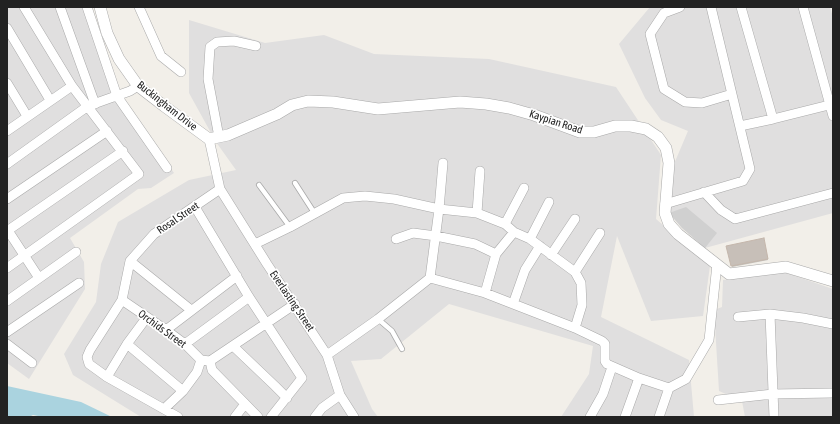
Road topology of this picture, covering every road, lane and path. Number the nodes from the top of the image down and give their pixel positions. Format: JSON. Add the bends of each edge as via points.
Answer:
{"nodes":[{"id":1,"x":24,"y":7,"type":"edge"},
{"id":2,"x":60,"y":7,"type":"edge"},
{"id":3,"x":87,"y":7,"type":"edge"},
{"id":4,"x":100,"y":7,"type":"edge"},
{"id":5,"x":138,"y":7,"type":"edge"},
{"id":6,"x":680,"y":7,"type":"edge"},
{"id":7,"x":711,"y":7,"type":"edge"},
{"id":8,"x":741,"y":7,"type":"edge"},
{"id":9,"x":803,"y":7,"type":"edge"},
{"id":10,"x":7,"y":28,"type":"edge"},
{"id":11,"x":256,"y":46,"type":"dead end"},
{"id":12,"x":181,"y":72,"type":"dead end"},
{"id":13,"x":7,"y":83,"type":"edge"},
{"id":14,"x":72,"y":86,"type":"junction"},
{"id":15,"x":138,"y":86,"type":"junction"},
{"id":16,"x":732,"y":94,"type":"junction"},
{"id":17,"x":117,"y":96,"type":"junction"},
{"id":18,"x":50,"y":100,"type":"junction"},
{"id":19,"x":831,"y":104,"type":"edge"},
{"id":20,"x":91,"y":105,"type":"junction"},
{"id":21,"x":27,"y":116,"type":"junction"},
{"id":22,"x":833,"y":116,"type":"edge"},
{"id":23,"x":773,"y":119,"type":"junction"},
{"id":24,"x":740,"y":126,"type":"junction"},
{"id":25,"x":7,"y":131,"type":"edge"},
{"id":26,"x":107,"y":131,"type":"junction"},
{"id":27,"x":214,"y":138,"type":"junction"},
{"id":28,"x":123,"y":151,"type":"junction"},
{"id":29,"x":443,"y":163,"type":"dead end"},
{"id":30,"x":7,"y":164,"type":"edge"},
{"id":31,"x":167,"y":168,"type":"dead end"},
{"id":32,"x":480,"y":171,"type":"dead end"},
{"id":33,"x":295,"y":183,"type":"dead end"},
{"id":34,"x":259,"y":185,"type":"dead end"},
{"id":35,"x":524,"y":188,"type":"dead end"},
{"id":36,"x":220,"y":189,"type":"junction"},
{"id":37,"x":704,"y":192,"type":"junction"},
{"id":38,"x":833,"y":193,"type":"edge"},
{"id":39,"x":7,"y":199,"type":"edge"},
{"id":40,"x":549,"y":202,"type":"dead end"},
{"id":41,"x":665,"y":204,"type":"junction"},
{"id":42,"x":195,"y":207,"type":"junction"},
{"id":43,"x":439,"y":209,"type":"junction"},
{"id":44,"x":477,"y":213,"type":"junction"},
{"id":45,"x":315,"y":214,"type":"junction"},
{"id":46,"x":574,"y":219,"type":"dead end"},
{"id":47,"x":505,"y":224,"type":"junction"},
{"id":48,"x":290,"y":227,"type":"junction"},
{"id":49,"x":7,"y":231,"type":"edge"},
{"id":50,"x":514,"y":232,"type":"junction"},
{"id":51,"x":600,"y":233,"type":"dead end"},
{"id":52,"x":436,"y":236,"type":"junction"},
{"id":53,"x":396,"y":239,"type":"dead end"},
{"id":54,"x":530,"y":239,"type":"junction"},
{"id":55,"x":255,"y":244,"type":"junction"},
{"id":56,"x":540,"y":246,"type":"junction"},
{"id":57,"x":76,"y":252,"type":"dead end"},
{"id":58,"x":496,"y":254,"type":"junction"},
{"id":59,"x":552,"y":255,"type":"junction"},
{"id":60,"x":24,"y":256,"type":"junction"},
{"id":61,"x":130,"y":261,"type":"junction"},
{"id":62,"x":717,"y":264,"type":"junction"},
{"id":63,"x":7,"y":268,"type":"edge"},
{"id":64,"x":575,"y":272,"type":"junction"},
{"id":65,"x":237,"y":276,"type":"junction"},
{"id":66,"x":39,"y":278,"type":"junction"},
{"id":67,"x":430,"y":278,"type":"junction"},
{"id":68,"x":833,"y":281,"type":"edge"},
{"id":69,"x":79,"y":283,"type":"dead end"},
{"id":70,"x":485,"y":293,"type":"junction"},
{"id":71,"x":249,"y":297,"type":"junction"},
{"id":72,"x":122,"y":300,"type":"junction"},
{"id":73,"x":7,"y":301,"type":"edge"},
{"id":74,"x":295,"y":304,"type":"junction"},
{"id":75,"x":512,"y":304,"type":"junction"},
{"id":76,"x":191,"y":310,"type":"junction"},
{"id":77,"x":770,"y":314,"type":"junction"},
{"id":78,"x":147,"y":317,"type":"junction"},
{"id":79,"x":738,"y":317,"type":"dead end"},
{"id":80,"x":378,"y":319,"type":"junction"},
{"id":81,"x":266,"y":323,"type":"junction"},
{"id":82,"x":833,"y":324,"type":"edge"},
{"id":83,"x":575,"y":328,"type":"junction"},
{"id":84,"x":166,"y":330,"type":"junction"},
{"id":85,"x":7,"y":332,"type":"edge"},
{"id":86,"x":7,"y":344,"type":"edge"},
{"id":87,"x":128,"y":344,"type":"junction"},
{"id":88,"x":185,"y":344,"type":"junction"},
{"id":89,"x":233,"y":346,"type":"junction"},
{"id":90,"x":402,"y":349,"type":"dead end"},
{"id":91,"x":327,"y":355,"type":"junction"},
{"id":92,"x":206,"y":360,"type":"junction"},
{"id":93,"x":32,"y":363,"type":"dead end"},
{"id":94,"x":612,"y":367,"type":"junction"},
{"id":95,"x":107,"y":377,"type":"junction"},
{"id":96,"x":639,"y":378,"type":"junction"},
{"id":97,"x":669,"y":388,"type":"junction"},
{"id":98,"x":183,"y":391,"type":"junction"},
{"id":99,"x":833,"y":393,"type":"edge"},
{"id":100,"x":773,"y":394,"type":"junction"},
{"id":101,"x":340,"y":395,"type":"junction"},
{"id":102,"x":287,"y":398,"type":"junction"},
{"id":103,"x":718,"y":400,"type":"dead end"},
{"id":104,"x":246,"y":404,"type":"junction"},
{"id":105,"x":164,"y":409,"type":"junction"},
{"id":106,"x":178,"y":417,"type":"edge"},
{"id":107,"x":235,"y":417,"type":"edge"},
{"id":108,"x":258,"y":417,"type":"edge"},
{"id":109,"x":271,"y":417,"type":"edge"},
{"id":110,"x":315,"y":417,"type":"edge"},
{"id":111,"x":354,"y":417,"type":"edge"},
{"id":112,"x":590,"y":417,"type":"edge"},
{"id":113,"x":625,"y":417,"type":"edge"},
{"id":114,"x":659,"y":417,"type":"edge"},
{"id":115,"x":774,"y":417,"type":"edge"}],
"edges":[{"from":1,"to":14,"type":"street"},
{"from":2,"to":20,"type":"street"},
{"from":3,"to":17,"type":"street"},
{"from":4,"to":15,"type":"street","name":"Buckingham Drive","via":[[106,33],[119,59]]},
{"from":5,"to":12,"type":"street","via":[[161,56]]},
{"from":6,"to":16,"type":"street","via":[[664,12],[650,34],[664,89],[685,102],[702,103]]},
{"from":7,"to":16,"type":"street"},
{"from":8,"to":23,"type":"street"},
{"from":9,"to":19,"type":"street"},
{"from":10,"to":18,"type":"street"},
{"from":11,"to":27,"type":"street","via":[[234,41],[217,42],[210,47],[208,79]]},
{"from":13,"to":21,"type":"street"},
{"from":14,"to":18,"type":"street"},
{"from":14,"to":20,"type":"street"},
{"from":15,"to":17,"type":"street"},
{"from":15,"to":27,"type":"street","name":"Buckingham Drive"},
{"from":16,"to":24,"type":"street"},
{"from":17,"to":20,"type":"street"},
{"from":17,"to":31,"type":"street"},
{"from":18,"to":21,"type":"street"},
{"from":19,"to":22,"type":"street"},
{"from":19,"to":23,"type":"street"},
{"from":20,"to":26,"type":"street"},
{"from":20,"to":30,"type":"street"},
{"from":21,"to":25,"type":"street"},
{"from":23,"to":24,"type":"street"},
{"from":24,"to":37,"type":"street","via":[[750,169],[743,181]]},
{"from":26,"to":28,"type":"street"},
{"from":26,"to":39,"type":"street"},
{"from":27,"to":36,"type":"street"},
{"from":27,"to":41,"type":"street","name":"Kaypian Road","via":[[228,135],[292,105],[308,101],[378,109],[460,102],[486,104],[534,114],[580,132],[594,132],[615,126],[646,129],[658,137],[666,148],[669,163]]},
{"from":28,"to":49,"type":"street"},
{"from":28,"to":60,"type":"street","via":[[139,174]]},
{"from":29,"to":43,"type":"street"},
{"from":32,"to":44,"type":"street"},
{"from":33,"to":45,"type":"lane"},
{"from":34,"to":48,"type":"lane"},
{"from":35,"to":47,"type":"street"},
{"from":36,"to":42,"type":"street","name":"Rosal Street"},
{"from":36,"to":55,"type":"street","name":"Everlasting Street"},
{"from":37,"to":38,"type":"street","via":[[734,219]]},
{"from":37,"to":41,"type":"street"},
{"from":40,"to":54,"type":"street"},
{"from":41,"to":62,"type":"street","name":"Kaypian Road","via":[[669,224]]},
{"from":42,"to":61,"type":"street","name":"Rosal Street","via":[[154,234]]},
{"from":42,"to":65,"type":"street"},
{"from":43,"to":44,"type":"street"},
{"from":43,"to":45,"type":"street","via":[[394,199],[365,196],[344,198]]},
{"from":43,"to":52,"type":"street"},
{"from":44,"to":47,"type":"street"},
{"from":45,"to":48,"type":"street"},
{"from":46,"to":59,"type":"street"},
{"from":47,"to":50,"type":"street"},
{"from":48,"to":55,"type":"street"},
{"from":49,"to":60,"type":"street"},
{"from":50,"to":54,"type":"street"},
{"from":50,"to":58,"type":"street"},
{"from":51,"to":64,"type":"street"},
{"from":52,"to":53,"type":"street","via":[[413,233]]},
{"from":52,"to":58,"type":"street","via":[[475,244]]},
{"from":52,"to":67,"type":"street"},
{"from":54,"to":56,"type":"street"},
{"from":55,"to":74,"type":"street","name":"Everlasting Street"},
{"from":56,"to":59,"type":"street"},
{"from":56,"to":75,"type":"street","via":[[525,270]]},
{"from":57,"to":66,"type":"street"},
{"from":58,"to":70,"type":"street"},
{"from":59,"to":64,"type":"street"},
{"from":60,"to":63,"type":"street"},
{"from":60,"to":66,"type":"street"},
{"from":61,"to":72,"type":"street"},
{"from":61,"to":76,"type":"street"},
{"from":62,"to":68,"type":"street","name":"Kaypian Road","via":[[729,274],[786,267]]},
{"from":62,"to":97,"type":"street","via":[[709,340],[686,379]]},
{"from":64,"to":83,"type":"street","via":[[581,283],[582,305]]},
{"from":65,"to":71,"type":"street"},
{"from":65,"to":76,"type":"street"},
{"from":66,"to":73,"type":"street"},
{"from":67,"to":70,"type":"street"},
{"from":67,"to":80,"type":"street"},
{"from":69,"to":85,"type":"street"},
{"from":70,"to":75,"type":"street"},
{"from":71,"to":81,"type":"street"},
{"from":71,"to":88,"type":"street"},
{"from":72,"to":78,"type":"street","name":"Orchids Street"},
{"from":72,"to":95,"type":"street","via":[[87,358],[89,364]]},
{"from":74,"to":81,"type":"street"},
{"from":74,"to":91,"type":"street","name":"Everlasting Street"},
{"from":75,"to":83,"type":"street"},
{"from":76,"to":84,"type":"street"},
{"from":77,"to":79,"type":"street"},
{"from":77,"to":82,"type":"street"},
{"from":77,"to":100,"type":"street"},
{"from":78,"to":84,"type":"street","name":"Orchids Street"},
{"from":78,"to":87,"type":"street"},
{"from":80,"to":90,"type":"lane","via":[[392,331]]},
{"from":80,"to":91,"type":"street"},
{"from":81,"to":89,"type":"street"},
{"from":81,"to":102,"type":"street","via":[[302,378]]},
{"from":83,"to":94,"type":"street","via":[[605,344],[605,360]]},
{"from":84,"to":88,"type":"street","name":"Orchids Street"},
{"from":86,"to":93,"type":"street"},
{"from":87,"to":95,"type":"street"},
{"from":87,"to":98,"type":"street"},
{"from":88,"to":92,"type":"street","name":"Orchids Street"},
{"from":89,"to":92,"type":"street"},
{"from":89,"to":102,"type":"street"},
{"from":91,"to":101,"type":"street","name":"Everlasting Street"},
{"from":92,"to":98,"type":"street"},
{"from":92,"to":104,"type":"street","name":"Orchids Street","via":[[212,370]]},
{"from":94,"to":96,"type":"street"},
{"from":94,"to":112,"type":"street","via":[[603,394]]},
{"from":95,"to":105,"type":"street"},
{"from":96,"to":97,"type":"street"},
{"from":96,"to":113,"type":"street"},
{"from":97,"to":114,"type":"street"},
{"from":98,"to":105,"type":"street"},
{"from":99,"to":100,"type":"street"},
{"from":100,"to":103,"type":"street"},
{"from":100,"to":115,"type":"street"},
{"from":101,"to":110,"type":"street","via":[[322,408]]},
{"from":101,"to":111,"type":"street","name":"Everlasting Street"},
{"from":102,"to":109,"type":"street"},
{"from":104,"to":107,"type":"street"},
{"from":104,"to":108,"type":"street","name":"Orchids Street"},
{"from":105,"to":106,"type":"street"}]}
